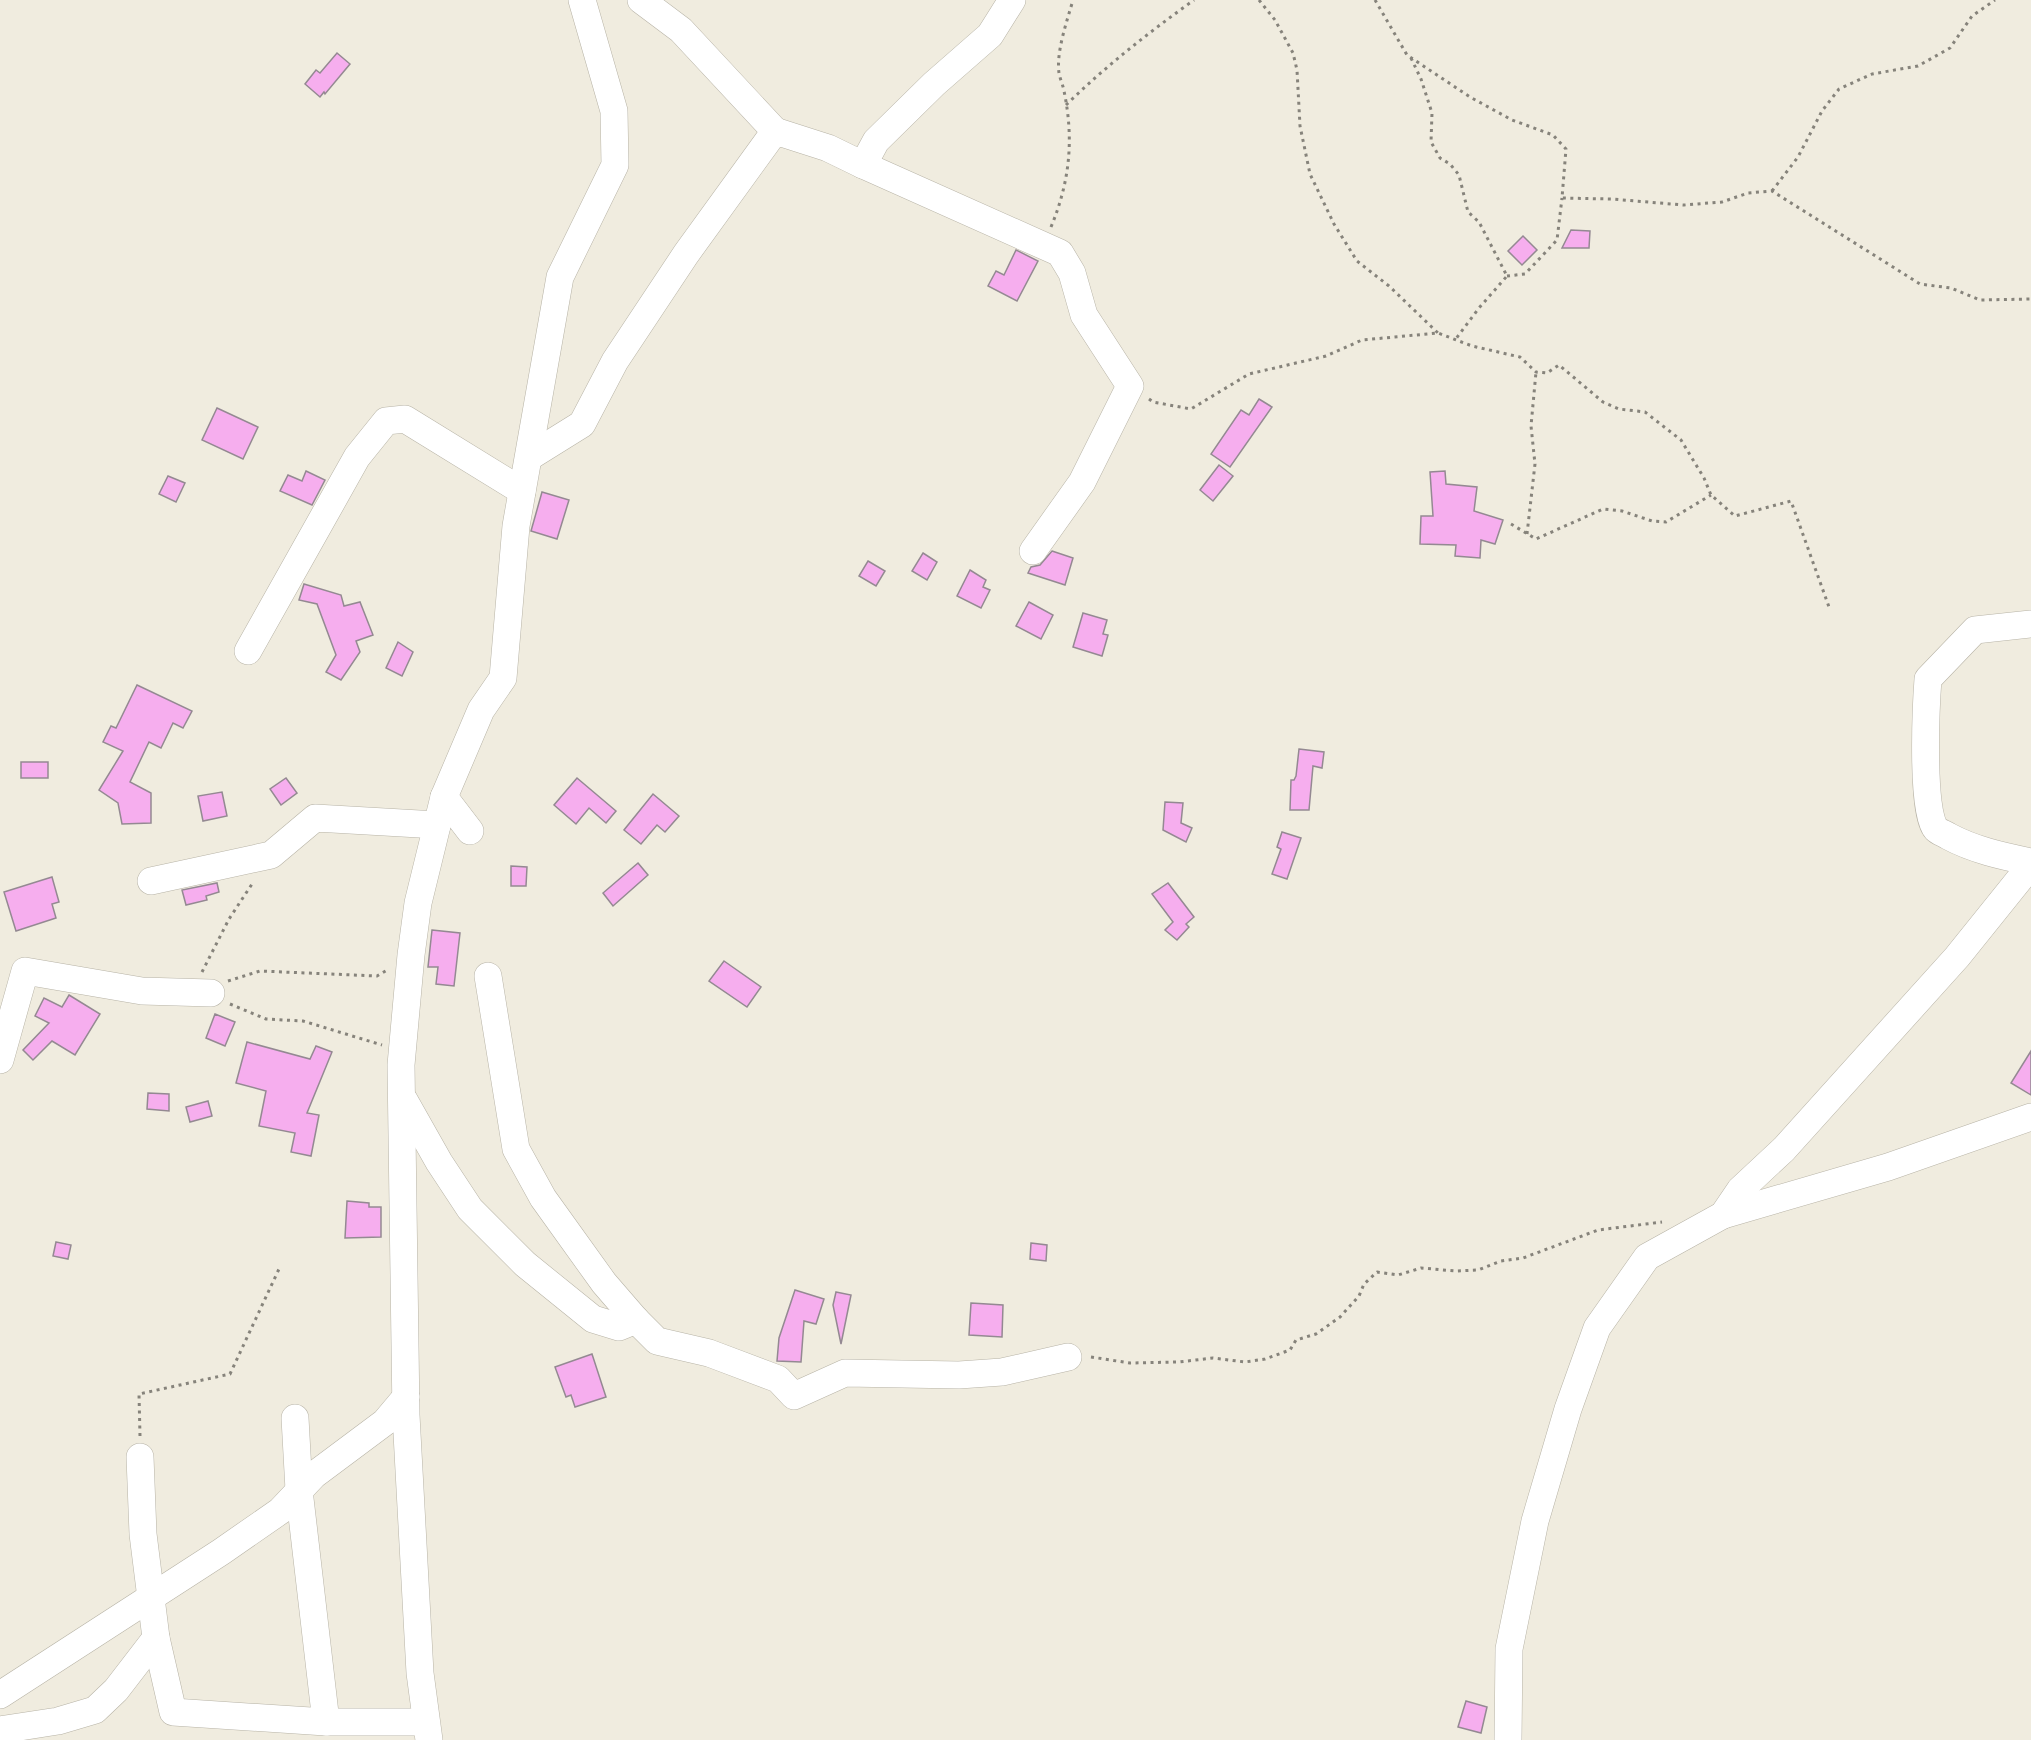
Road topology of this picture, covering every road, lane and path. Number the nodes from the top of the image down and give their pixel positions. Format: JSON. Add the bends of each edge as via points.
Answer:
{"nodes":[{"id":1,"x":582,"y":0,"type":"edge"},
{"id":2,"x":641,"y":0,"type":"edge"},
{"id":3,"x":1012,"y":0,"type":"edge"},
{"id":4,"x":1073,"y":0,"type":"edge"},
{"id":5,"x":1194,"y":0,"type":"edge"},
{"id":6,"x":1259,"y":0,"type":"edge"},
{"id":7,"x":1375,"y":0,"type":"edge"},
{"id":8,"x":1995,"y":0,"type":"edge"},
{"id":9,"x":1411,"y":57,"type":"junction"},
{"id":10,"x":1066,"y":105,"type":"junction"},
{"id":11,"x":776,"y":131,"type":"junction"},
{"id":12,"x":863,"y":165,"type":"junction"},
{"id":13,"x":1773,"y":191,"type":"junction"},
{"id":14,"x":1562,"y":198,"type":"junction"},
{"id":15,"x":1042,"y":246,"type":"junction"},
{"id":16,"x":1507,"y":276,"type":"junction"},
{"id":17,"x":2031,"y":299,"type":"edge"},
{"id":18,"x":1438,"y":333,"type":"junction"},
{"id":19,"x":1455,"y":340,"type":"junction"},
{"id":20,"x":1536,"y":372,"type":"junction"},
{"id":21,"x":1130,"y":386,"type":"junction"},
{"id":22,"x":529,"y":457,"type":"junction"},
{"id":23,"x":522,"y":491,"type":"junction"},
{"id":24,"x":1711,"y":495,"type":"junction"},
{"id":25,"x":1510,"y":524,"type":"dead end"},
{"id":26,"x":1527,"y":534,"type":"junction"},
{"id":27,"x":1033,"y":551,"type":"dead end"},
{"id":28,"x":1829,"y":607,"type":"dead end"},
{"id":29,"x":2031,"y":624,"type":"edge"},
{"id":30,"x":248,"y":651,"type":"dead end"},
{"id":31,"x":444,"y":797,"type":"junction"},
{"id":32,"x":437,"y":825,"type":"junction"},
{"id":33,"x":470,"y":831,"type":"dead end"},
{"id":34,"x":271,"y":855,"type":"junction"},
{"id":35,"x":2031,"y":863,"type":"edge"},
{"id":36,"x":151,"y":881,"type":"dead end"},
{"id":37,"x":411,"y":955,"type":"junction"},
{"id":38,"x":488,"y":976,"type":"dead end"},
{"id":39,"x":202,"y":992,"type":"junction"},
{"id":40,"x":0,"y":1060,"type":"edge"},
{"id":41,"x":401,"y":1065,"type":"junction"},
{"id":42,"x":402,"y":1097,"type":"junction"},
{"id":43,"x":2031,"y":1117,"type":"edge"},
{"id":44,"x":1723,"y":1215,"type":"junction"},
{"id":45,"x":1667,"y":1221,"type":"dead end"},
{"id":46,"x":279,"y":1269,"type":"dead end"},
{"id":47,"x":636,"y":1320,"type":"junction"},
{"id":48,"x":1068,"y":1357,"type":"joint"},
{"id":49,"x":406,"y":1397,"type":"junction"},
{"id":50,"x":295,"y":1418,"type":"dead end"},
{"id":51,"x":140,"y":1457,"type":"joint"},
{"id":52,"x":299,"y":1490,"type":"junction"},
{"id":53,"x":151,"y":1597,"type":"junction"},
{"id":54,"x":156,"y":1638,"type":"junction"},
{"id":55,"x":0,"y":1695,"type":"edge"},
{"id":56,"x":326,"y":1722,"type":"junction"},
{"id":57,"x":0,"y":1730,"type":"edge"},
{"id":58,"x":428,"y":1731,"type":"edge"},
{"id":59,"x":1508,"y":1740,"type":"edge"}],
"edges":[{"from":1,"to":22,"type":"street","via":[[614,111],[615,165],[560,277]]},
{"from":2,"to":11,"type":"street","via":[[681,30]]},
{"from":3,"to":12,"type":"street","via":[[990,35],[876,141]]},
{"from":4,"to":10,"type":"path","via":[[1059,72]]},
{"from":5,"to":10,"type":"path","via":[[1138,39]]},
{"from":6,"to":18,"type":"path","via":[[1293,53],[1300,126],[1310,174],[1334,224],[1357,261],[1389,285]]},
{"from":7,"to":9,"type":"path"},
{"from":8,"to":13,"type":"path","via":[[1972,16],[1950,48],[1918,66],[1872,74],[1839,89]]},
{"from":9,"to":14,"type":"path","via":[[1512,120],[1553,135],[1566,149]]},
{"from":9,"to":16,"type":"path","via":[[1432,113],[1431,142],[1440,158],[1459,176],[1468,212],[1479,222]]},
{"from":10,"to":15,"type":"path","via":[[1069,167],[1059,206]]},
{"from":11,"to":12,"type":"street","via":[[828,148]]},
{"from":11,"to":22,"type":"street","via":[[686,254],[615,361],[582,424]]},
{"from":12,"to":15,"type":"street"},
{"from":13,"to":14,"type":"path","via":[[1684,205]]},
{"from":13,"to":17,"type":"path","via":[[1920,284],[1950,288],[1980,300]]},
{"from":14,"to":16,"type":"path","via":[[1557,240],[1524,274]]},
{"from":15,"to":21,"type":"street","via":[[1060,254],[1072,273],[1084,315]]},
{"from":16,"to":19,"type":"path"},
{"from":18,"to":19,"type":"path"},
{"from":18,"to":21,"type":"path","via":[[1362,340],[1326,356],[1249,374],[1191,409],[1153,402]]},
{"from":19,"to":20,"type":"path","via":[[1520,357]]},
{"from":20,"to":24,"type":"path","via":[[1548,373],[1559,365],[1603,402],[1619,409],[1645,412],[1681,440]]},
{"from":20,"to":26,"type":"path","via":[[1532,426],[1535,464]]},
{"from":21,"to":27,"type":"street","via":[[1082,482]]},
{"from":22,"to":23,"type":"street"},
{"from":23,"to":30,"type":"street","via":[[405,419],[386,422],[357,457]]},
{"from":23,"to":31,"type":"street","via":[[503,678],[481,710]]},
{"from":24,"to":26,"type":"path","via":[[1666,522],[1603,509],[1536,539]]},
{"from":24,"to":28,"type":"path","via":[[1735,516],[1791,501]]},
{"from":25,"to":26,"type":"path"},
{"from":29,"to":35,"type":"street","via":[[1975,630],[1928,680],[1925,728],[1929,815],[1936,829],[1965,845]]},
{"from":31,"to":32,"type":"street"},
{"from":31,"to":33,"type":"street"},
{"from":32,"to":34,"type":"street","via":[[315,819]]},
{"from":32,"to":37,"type":"street","via":[[418,903]]},
{"from":34,"to":36,"type":"street"},
{"from":34,"to":39,"type":"path","via":[[228,919]]},
{"from":35,"to":44,"type":"street","via":[[1949,965],[1784,1149],[1740,1190]]},
{"from":37,"to":39,"type":"path","via":[[377,976],[260,971]]},
{"from":37,"to":41,"type":"street"},
{"from":38,"to":47,"type":"street","via":[[516,1149],[543,1198]]},
{"from":39,"to":40,"type":"street","via":[[142,991],[25,971]]},
{"from":39,"to":41,"type":"path","via":[[266,1019],[303,1022],[384,1046]]},
{"from":41,"to":42,"type":"street"},
{"from":42,"to":47,"type":"street","via":[[470,1209],[525,1264],[593,1319],[619,1327]]},
{"from":42,"to":49,"type":"street"},
{"from":43,"to":44,"type":"street","via":[[1888,1167]]},
{"from":44,"to":59,"type":"street","via":[[1647,1257],[1597,1328],[1535,1521],[1509,1649]]},
{"from":45,"to":48,"type":"path","via":[[1598,1230],[1478,1270],[1421,1268],[1398,1275],[1377,1272],[1340,1317],[1316,1334],[1296,1340],[1290,1350],[1265,1359],[1131,1363]]},
{"from":46,"to":51,"type":"path","via":[[230,1374],[139,1394]]},
{"from":47,"to":48,"type":"street","via":[[657,1341],[709,1353],[778,1379],[794,1396],[845,1373],[1002,1372]]},
{"from":49,"to":52,"type":"street","via":[[385,1422]]},
{"from":49,"to":58,"type":"street","via":[[420,1673]]},
{"from":50,"to":52,"type":"street"},
{"from":51,"to":53,"type":"street","via":[[143,1534]]},
{"from":52,"to":53,"type":"street","via":[[279,1511]]},
{"from":52,"to":56,"type":"street"},
{"from":53,"to":54,"type":"street"},
{"from":53,"to":55,"type":"street"},
{"from":54,"to":56,"type":"street","via":[[173,1712]]},
{"from":54,"to":57,"type":"street","via":[[116,1690],[95,1710],[58,1721]]},
{"from":56,"to":58,"type":"street"}]}
